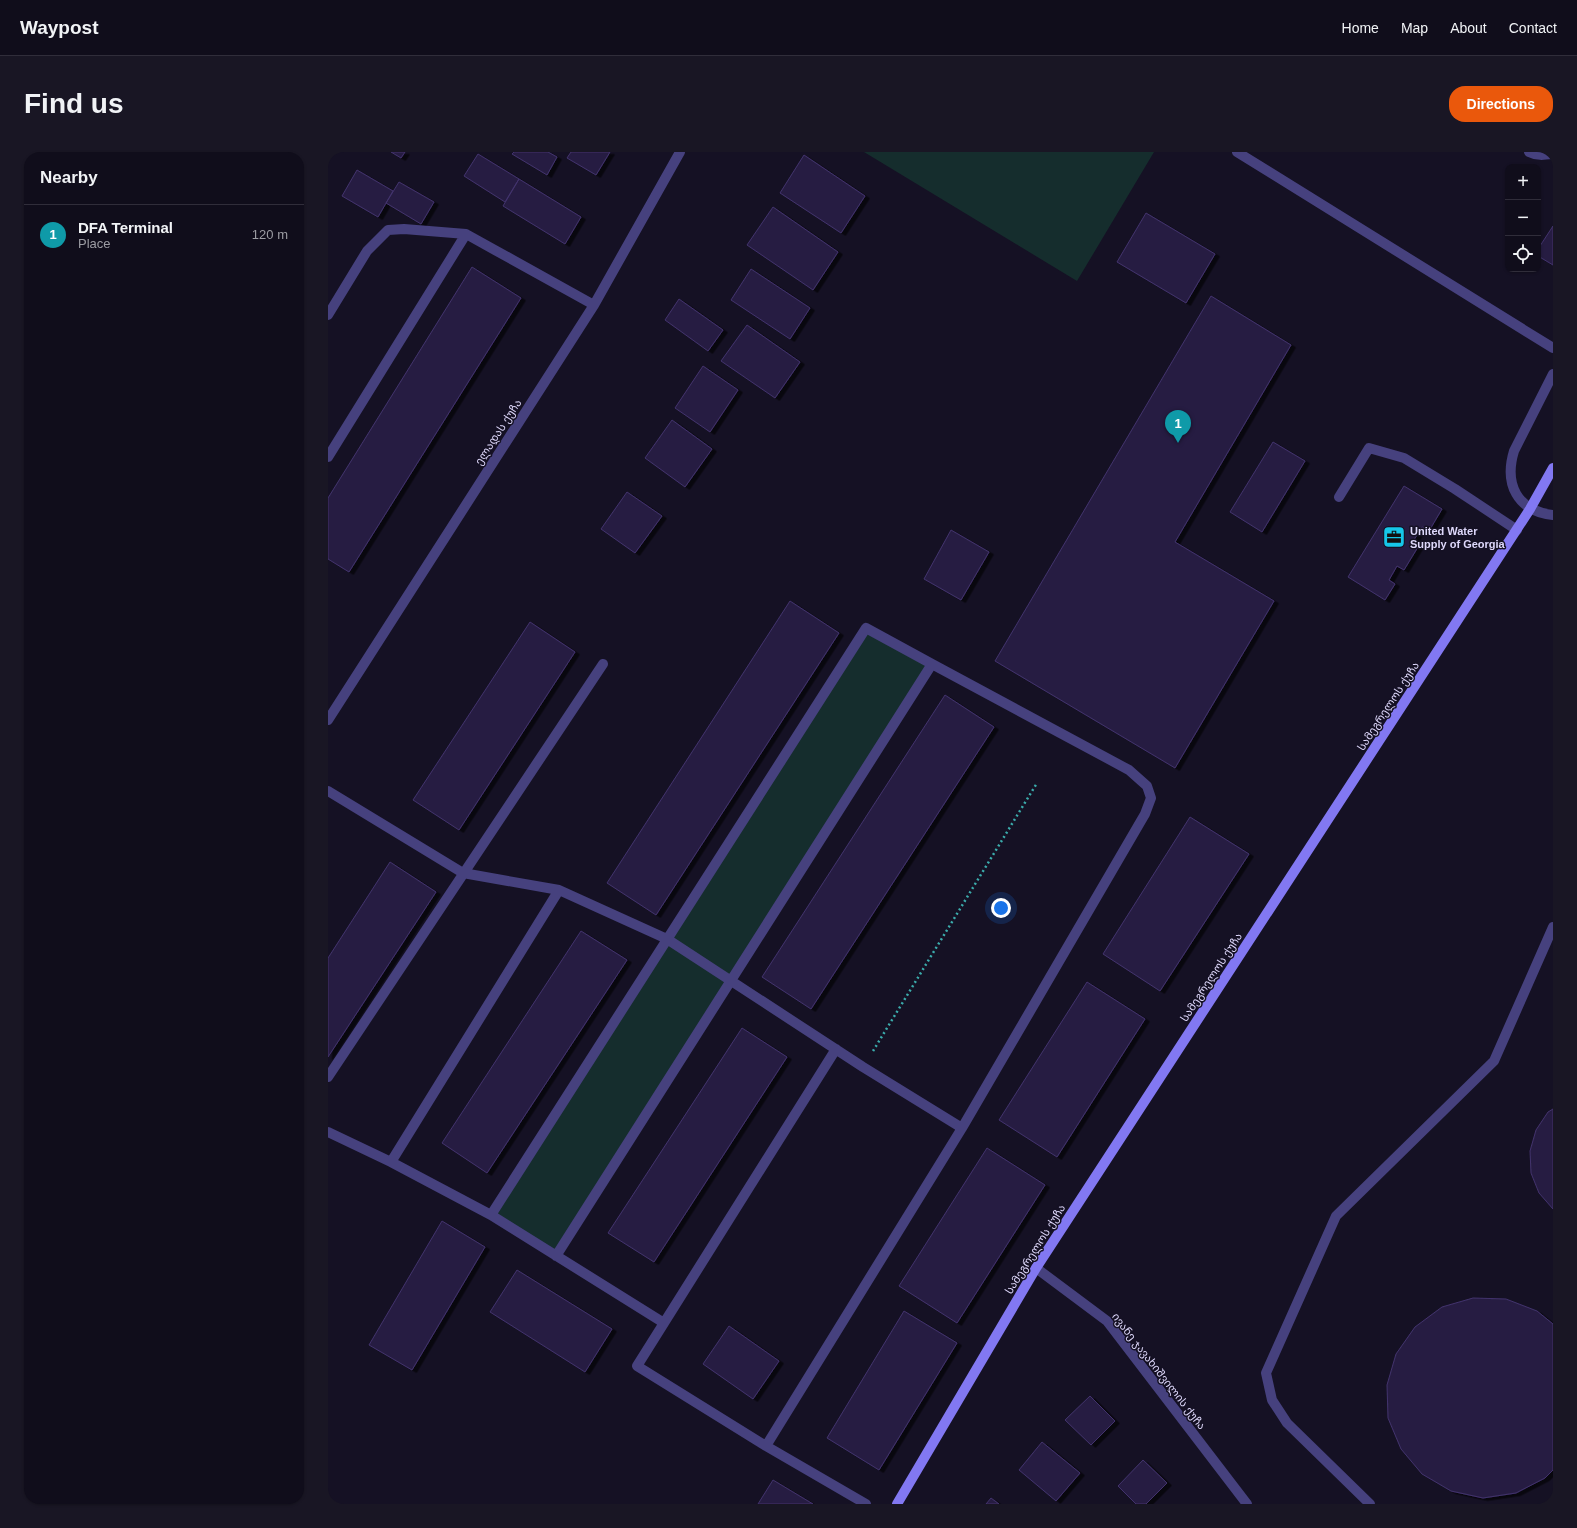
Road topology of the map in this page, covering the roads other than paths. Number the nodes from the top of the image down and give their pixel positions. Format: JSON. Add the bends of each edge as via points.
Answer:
{"nodes":[{"id":1,"x":680,"y":152,"type":"edge"},
{"id":2,"x":1237,"y":152,"type":"edge"},
{"id":3,"x":1529,"y":152,"type":"edge"},
{"id":4,"x":1553,"y":154,"type":"edge"},
{"id":5,"x":466,"y":234,"type":"junction"},
{"id":6,"x":594,"y":305,"type":"junction"},
{"id":7,"x":328,"y":315,"type":"edge"},
{"id":8,"x":1553,"y":348,"type":"edge"},
{"id":9,"x":1553,"y":374,"type":"edge"},
{"id":10,"x":328,"y":457,"type":"edge"},
{"id":11,"x":1553,"y":468,"type":"edge"},
{"id":12,"x":1339,"y":497,"type":"dead end"},
{"id":13,"x":1530,"y":509,"type":"junction"},
{"id":14,"x":1553,"y":515,"type":"edge"},
{"id":15,"x":1517,"y":530,"type":"junction"},
{"id":16,"x":603,"y":664,"type":"dead end"},
{"id":17,"x":932,"y":664,"type":"junction"},
{"id":18,"x":328,"y":720,"type":"edge"},
{"id":19,"x":328,"y":791,"type":"edge"},
{"id":20,"x":463,"y":873,"type":"junction"},
{"id":21,"x":559,"y":890,"type":"junction"},
{"id":22,"x":1553,"y":927,"type":"edge"},
{"id":23,"x":667,"y":939,"type":"junction"},
{"id":24,"x":731,"y":981,"type":"junction"},
{"id":25,"x":836,"y":1049,"type":"junction"},
{"id":26,"x":328,"y":1077,"type":"edge"},
{"id":27,"x":962,"y":1128,"type":"junction"},
{"id":28,"x":328,"y":1132,"type":"edge"},
{"id":29,"x":391,"y":1162,"type":"junction"},
{"id":30,"x":491,"y":1215,"type":"junction"},
{"id":31,"x":556,"y":1256,"type":"junction"},
{"id":32,"x":1036,"y":1268,"type":"junction"},
{"id":33,"x":664,"y":1322,"type":"junction"},
{"id":34,"x":766,"y":1446,"type":"junction"},
{"id":35,"x":866,"y":1504,"type":"edge"},
{"id":36,"x":897,"y":1504,"type":"edge"},
{"id":37,"x":1247,"y":1504,"type":"edge"},
{"id":38,"x":1370,"y":1504,"type":"edge"}],
"edges":[{"from":1,"to":6,"type":"street","name":"ელადას ქუჩა"},
{"from":2,"to":8,"type":"street"},
{"from":3,"to":4,"type":"street","via":[[1544,156]]},
{"from":5,"to":6,"type":"street"},
{"from":5,"to":7,"type":"street","via":[[388,230],[368,252]]},
{"from":5,"to":10,"type":"street"},
{"from":6,"to":18,"type":"street","name":"ელადას ქუჩა"},
{"from":9,"to":13,"type":"street","via":[[1510,463],[1513,489]]},
{"from":11,"to":13,"type":"main road","name":"სამეგრელოს ქუჩა"},
{"from":12,"to":15,"type":"street","via":[[1369,448],[1404,458]]},
{"from":13,"to":14,"type":"street"},
{"from":13,"to":15,"type":"main road","name":"სამეგრელოს ქუჩა"},
{"from":15,"to":32,"type":"main road","name":"სამეგრელოს ქუჩა"},
{"from":16,"to":20,"type":"street"},
{"from":17,"to":23,"type":"street","via":[[866,628]]},
{"from":17,"to":24,"type":"street"},
{"from":17,"to":27,"type":"street","via":[[1129,770],[1147,786],[1151,798],[1145,814]]},
{"from":19,"to":20,"type":"street"},
{"from":20,"to":21,"type":"street"},
{"from":20,"to":26,"type":"street"},
{"from":21,"to":23,"type":"street"},
{"from":21,"to":29,"type":"street"},
{"from":22,"to":38,"type":"street","via":[[1494,1061],[1336,1216],[1266,1373],[1272,1400],[1287,1422]]},
{"from":23,"to":24,"type":"street"},
{"from":23,"to":30,"type":"street"},
{"from":24,"to":25,"type":"street"},
{"from":24,"to":31,"type":"street"},
{"from":25,"to":27,"type":"street"},
{"from":25,"to":33,"type":"street"},
{"from":27,"to":34,"type":"street"},
{"from":28,"to":29,"type":"street"},
{"from":29,"to":30,"type":"street"},
{"from":30,"to":31,"type":"street"},
{"from":31,"to":33,"type":"street"},
{"from":32,"to":36,"type":"main road","name":"სამეგრელოს ქუჩა"},
{"from":32,"to":37,"type":"street","name":"ივანე ჯავახიშვილის ქუჩა","via":[[1107,1321]]},
{"from":33,"to":34,"type":"street","via":[[637,1366]]},
{"from":34,"to":35,"type":"street"}]}
